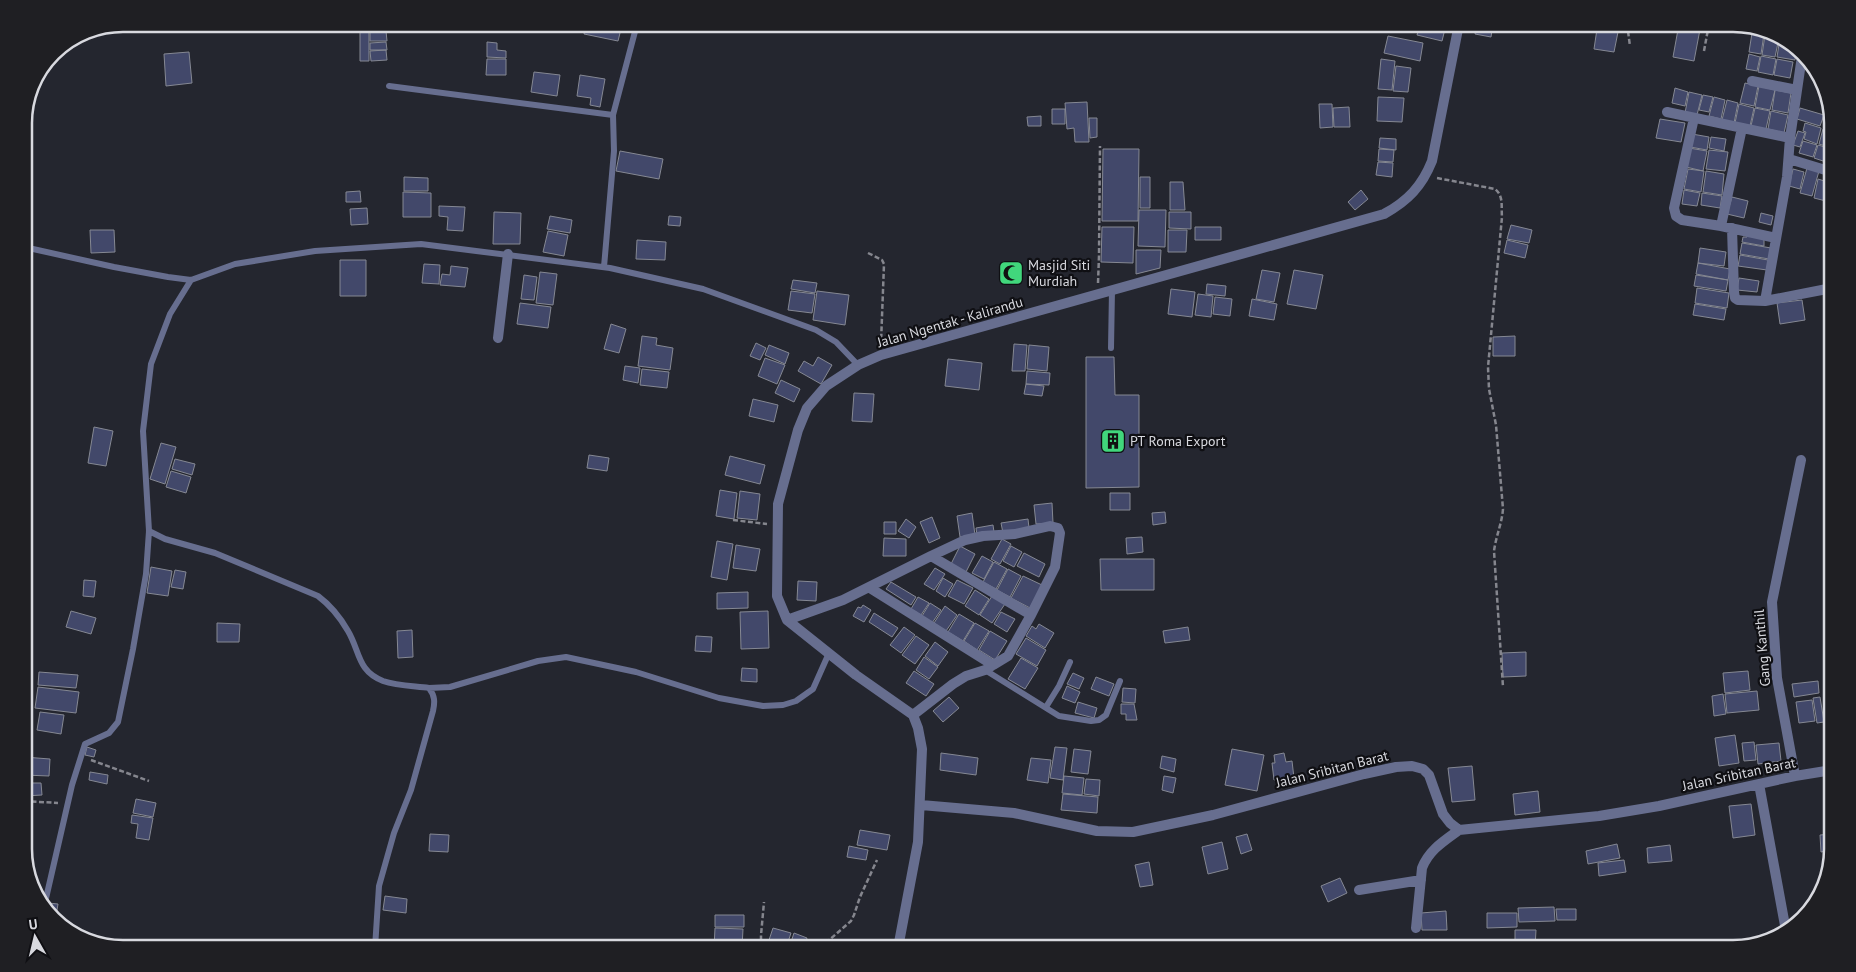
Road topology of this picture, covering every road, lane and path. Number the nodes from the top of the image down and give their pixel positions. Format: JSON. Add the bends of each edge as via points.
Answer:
{"nodes":[{"id":1,"x":1457,"y":32,"type":"edge"},
{"id":2,"x":1628,"y":32,"type":"edge"},
{"id":3,"x":1708,"y":32,"type":"edge"},
{"id":4,"x":635,"y":33,"type":"edge"},
{"id":5,"x":1630,"y":46,"type":"dead end"},
{"id":6,"x":1704,"y":50,"type":"dead end"},
{"id":7,"x":1801,"y":63,"type":"edge"},
{"id":8,"x":1752,"y":81,"type":"dead end"},
{"id":9,"x":389,"y":86,"type":"dead end"},
{"id":10,"x":1796,"y":90,"type":"junction"},
{"id":11,"x":1667,"y":112,"type":"dead end"},
{"id":12,"x":613,"y":115,"type":"junction"},
{"id":13,"x":1694,"y":118,"type":"junction"},
{"id":14,"x":1742,"y":128,"type":"junction"},
{"id":15,"x":1790,"y":138,"type":"junction"},
{"id":16,"x":1100,"y":146,"type":"dead end"},
{"id":17,"x":1789,"y":159,"type":"junction"},
{"id":18,"x":1823,"y":169,"type":"edge"},
{"id":19,"x":1426,"y":176,"type":"junction"},
{"id":20,"x":1721,"y":226,"type":"junction"},
{"id":21,"x":1732,"y":228,"type":"junction"},
{"id":22,"x":1776,"y":238,"type":"junction"},
{"id":23,"x":33,"y":249,"type":"edge"},
{"id":24,"x":868,"y":253,"type":"dead end"},
{"id":25,"x":508,"y":254,"type":"junction"},
{"id":26,"x":604,"y":267,"type":"junction"},
{"id":27,"x":191,"y":280,"type":"junction"},
{"id":28,"x":1112,"y":290,"type":"junction"},
{"id":29,"x":1823,"y":290,"type":"edge"},
{"id":30,"x":1097,"y":295,"type":"junction"},
{"id":31,"x":1765,"y":301,"type":"junction"},
{"id":32,"x":498,"y":338,"type":"dead end"},
{"id":33,"x":1111,"y":348,"type":"dead end"},
{"id":34,"x":881,"y":355,"type":"junction"},
{"id":35,"x":858,"y":365,"type":"junction"},
{"id":36,"x":1801,"y":460,"type":"dead end"},
{"id":37,"x":733,"y":520,"type":"dead end"},
{"id":38,"x":779,"y":526,"type":"junction"},
{"id":39,"x":149,"y":532,"type":"junction"},
{"id":40,"x":931,"y":556,"type":"junction"},
{"id":41,"x":870,"y":588,"type":"junction"},
{"id":42,"x":1031,"y":615,"type":"junction"},
{"id":43,"x":787,"y":620,"type":"junction"},
{"id":44,"x":829,"y":653,"type":"junction"},
{"id":45,"x":1070,"y":662,"type":"dead end"},
{"id":46,"x":989,"y":668,"type":"junction"},
{"id":47,"x":1120,"y":681,"type":"dead end"},
{"id":48,"x":1503,"y":687,"type":"dead end"},
{"id":49,"x":429,"y":688,"type":"junction"},
{"id":50,"x":1046,"y":707,"type":"junction"},
{"id":51,"x":913,"y":714,"type":"junction"},
{"id":52,"x":80,"y":758,"type":"junction"},
{"id":53,"x":1824,"y":771,"type":"edge"},
{"id":54,"x":1794,"y":776,"type":"junction"},
{"id":55,"x":149,"y":781,"type":"dead end"},
{"id":56,"x":1759,"y":784,"type":"junction"},
{"id":57,"x":33,"y":802,"type":"edge"},
{"id":58,"x":67,"y":804,"type":"junction"},
{"id":59,"x":921,"y":805,"type":"junction"},
{"id":60,"x":1459,"y":830,"type":"junction"},
{"id":61,"x":877,"y":860,"type":"dead end"},
{"id":62,"x":1421,"y":880,"type":"junction"},
{"id":63,"x":1360,"y":890,"type":"dead end"},
{"id":64,"x":46,"y":896,"type":"edge"},
{"id":65,"x":764,"y":902,"type":"dead end"},
{"id":66,"x":1785,"y":923,"type":"edge"},
{"id":67,"x":1416,"y":928,"type":"dead end"},
{"id":68,"x":376,"y":939,"type":"edge"},
{"id":69,"x":761,"y":939,"type":"edge"},
{"id":70,"x":830,"y":939,"type":"edge"},
{"id":71,"x":900,"y":939,"type":"edge"}],
"edges":[{"from":1,"to":19,"type":"street","name":"Jalan Ngentak - Kalirandu","via":[[1432,161]]},
{"from":2,"to":5,"type":"path"},
{"from":3,"to":6,"type":"path"},
{"from":4,"to":12,"type":"lane"},
{"from":7,"to":10,"type":"street"},
{"from":8,"to":10,"type":"street"},
{"from":9,"to":12,"type":"lane"},
{"from":10,"to":15,"type":"street"},
{"from":11,"to":13,"type":"street"},
{"from":12,"to":26,"type":"lane","via":[[614,150]]},
{"from":13,"to":14,"type":"street"},
{"from":13,"to":20,"type":"street","via":[[1674,208],[1676,216],[1682,220]]},
{"from":14,"to":15,"type":"street"},
{"from":14,"to":20,"type":"street"},
{"from":15,"to":17,"type":"street"},
{"from":16,"to":30,"type":"path"},
{"from":17,"to":18,"type":"street"},
{"from":17,"to":22,"type":"street"},
{"from":19,"to":28,"type":"street","name":"Jalan Ngentak - Kalirandu","via":[[1402,204],[1384,214]]},
{"from":19,"to":48,"type":"path","via":[[1494,189],[1501,199],[1488,367],[1504,509],[1494,551]]},
{"from":20,"to":21,"type":"street"},
{"from":21,"to":22,"type":"street"},
{"from":21,"to":31,"type":"street","via":[[1735,298]]},
{"from":22,"to":31,"type":"street"},
{"from":23,"to":27,"type":"lane"},
{"from":24,"to":34,"type":"path","via":[[884,264]]},
{"from":25,"to":26,"type":"lane"},
{"from":25,"to":27,"type":"lane","via":[[422,244],[314,251],[235,264]]},
{"from":25,"to":32,"type":"street"},
{"from":26,"to":35,"type":"lane","via":[[703,289],[816,330],[836,342]]},
{"from":27,"to":39,"type":"lane","via":[[170,314],[151,364],[143,431]]},
{"from":28,"to":30,"type":"street","name":"Jalan Ngentak - Kalirandu"},
{"from":28,"to":33,"type":"lane"},
{"from":29,"to":31,"type":"street"},
{"from":30,"to":34,"type":"street","name":"Jalan Ngentak - Kalirandu"},
{"from":34,"to":35,"type":"street","name":"Jalan Ngentak - Kalirandu"},
{"from":35,"to":38,"type":"street","name":"Jalan Ngentak - Kalirandu","via":[[826,386],[807,408],[778,504]]},
{"from":36,"to":54,"type":"street","name":"Gang Kanthil","via":[[1772,602],[1777,678]]},
{"from":37,"to":38,"type":"path"},
{"from":38,"to":43,"type":"street","name":"Jalan Ngentak - Kalirandu","via":[[777,596]]},
{"from":39,"to":49,"type":"lane","via":[[215,553],[318,596],[329,604],[349,632],[366,670],[383,681]]},
{"from":39,"to":52,"type":"lane","via":[[144,584],[118,722],[109,733],[85,744]]},
{"from":40,"to":41,"type":"street"},
{"from":40,"to":42,"type":"street"},
{"from":40,"to":42,"type":"street","via":[[965,540],[1050,526],[1058,528],[1056,567]]},
{"from":41,"to":43,"type":"street"},
{"from":41,"to":46,"type":"street"},
{"from":42,"to":46,"type":"street","via":[[1008,656]]},
{"from":43,"to":44,"type":"street","name":"Jalan Ngentak - Kalirandu"},
{"from":44,"to":49,"type":"lane","via":[[813,689],[784,705],[763,706],[719,698],[636,672],[566,658],[538,661],[450,687]]},
{"from":44,"to":51,"type":"street","name":"Jalan Ngentak - Kalirandu"},
{"from":45,"to":50,"type":"lane"},
{"from":46,"to":50,"type":"lane"},
{"from":46,"to":51,"type":"street","via":[[966,676]]},
{"from":47,"to":50,"type":"lane","via":[[1110,708],[1099,720],[1059,716]]},
{"from":49,"to":68,"type":"lane","via":[[434,699],[433,711],[379,886]]},
{"from":51,"to":59,"type":"street","via":[[922,749]]},
{"from":52,"to":55,"type":"path"},
{"from":52,"to":58,"type":"lane"},
{"from":53,"to":54,"type":"street","name":"Jalan Sribitan Barat"},
{"from":54,"to":56,"type":"street","name":"Jalan Sribitan Barat"},
{"from":56,"to":60,"type":"street","name":"Jalan Sribitan Barat","via":[[1599,816]]},
{"from":56,"to":66,"type":"street"},
{"from":57,"to":58,"type":"path"},
{"from":58,"to":64,"type":"lane"},
{"from":59,"to":60,"type":"street","name":"Jalan Sribitan Barat","via":[[1014,814],[1097,831],[1133,832],[1213,815],[1364,774],[1412,766],[1423,768],[1429,775],[1443,814]]},
{"from":59,"to":71,"type":"street","via":[[918,842]]},
{"from":60,"to":62,"type":"street","via":[[1430,854],[1422,868]]},
{"from":61,"to":70,"type":"path","via":[[851,921]]},
{"from":62,"to":63,"type":"street"},
{"from":62,"to":67,"type":"street"},
{"from":65,"to":69,"type":"path"}]}
